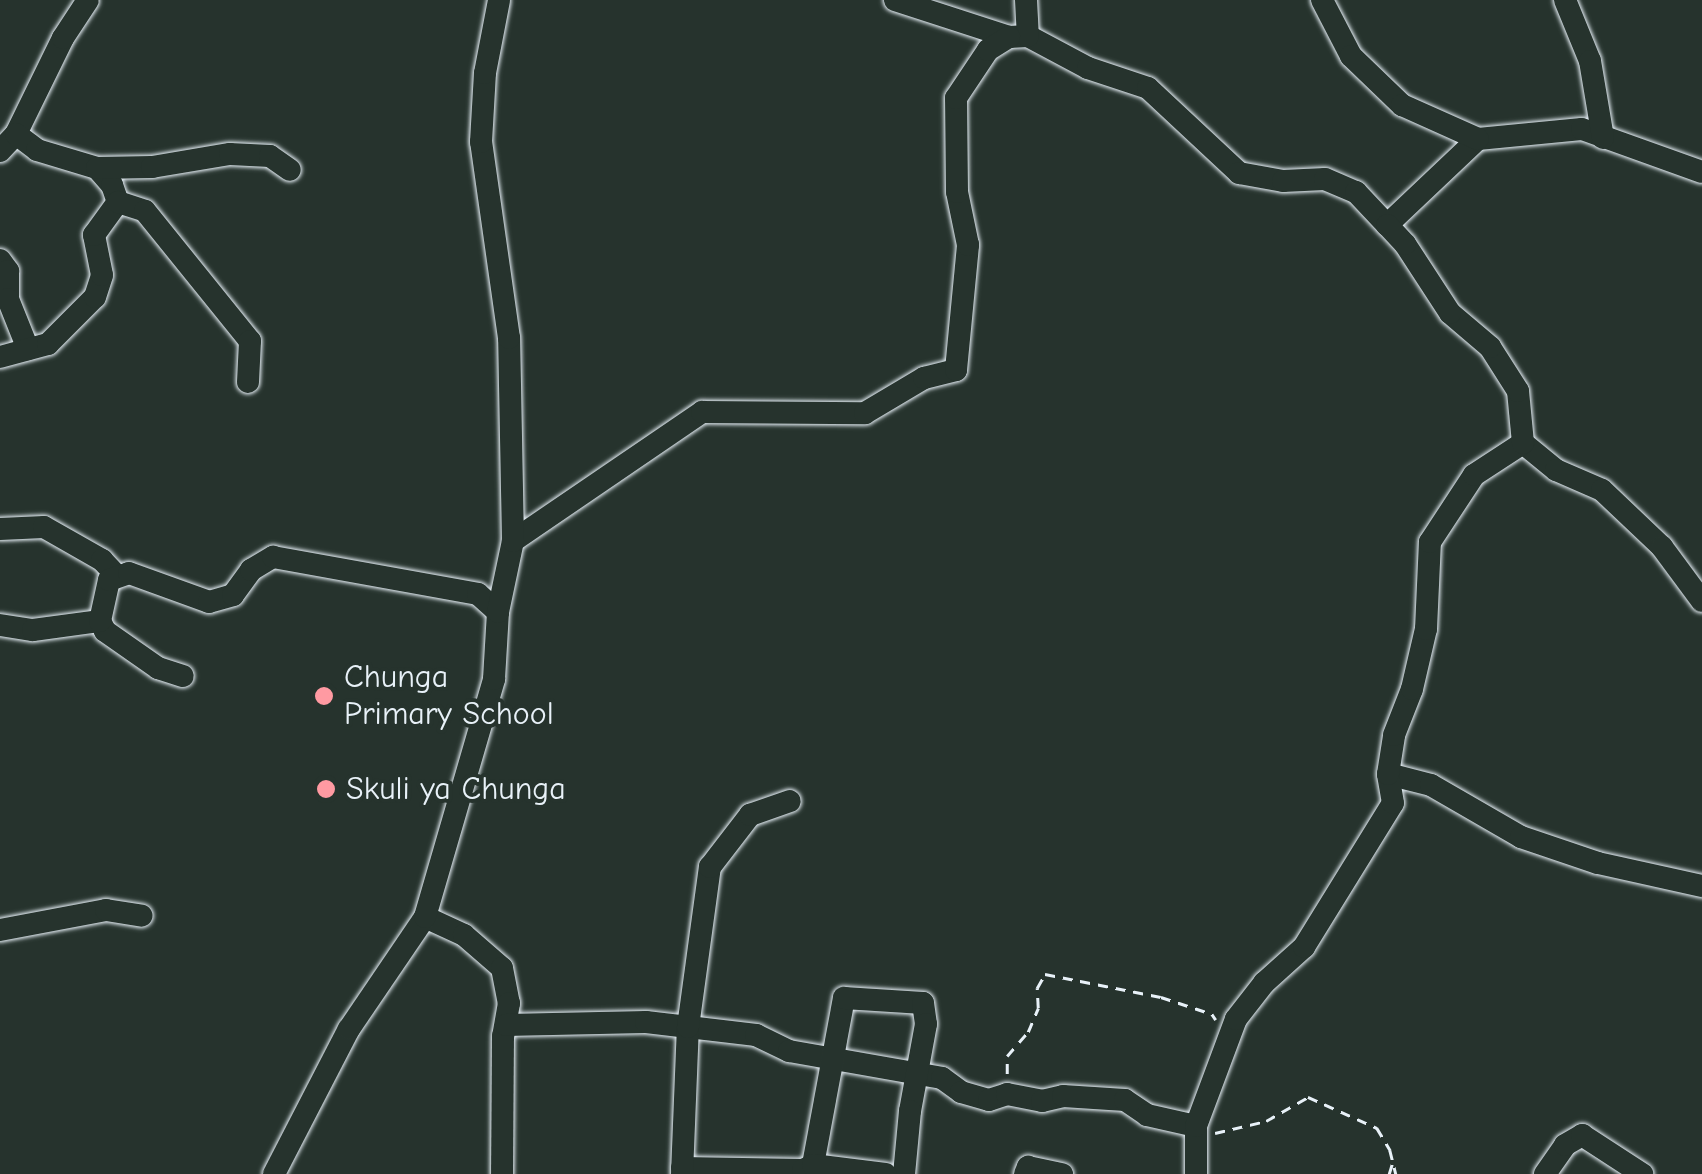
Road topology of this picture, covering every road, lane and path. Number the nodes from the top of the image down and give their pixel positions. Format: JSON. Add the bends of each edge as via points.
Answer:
{"nodes":[{"id":1,"x":88,"y":0,"type":"edge"},
{"id":2,"x":500,"y":0,"type":"edge"},
{"id":3,"x":895,"y":0,"type":"edge"},
{"id":4,"x":1026,"y":0,"type":"edge"},
{"id":5,"x":1322,"y":0,"type":"edge"},
{"id":6,"x":1566,"y":0,"type":"edge"},
{"id":7,"x":1019,"y":36,"type":"junction"},
{"id":8,"x":1602,"y":138,"type":"junction"},
{"id":9,"x":1478,"y":139,"type":"junction"},
{"id":10,"x":8,"y":143,"type":"edge"},
{"id":11,"x":97,"y":168,"type":"junction"},
{"id":12,"x":290,"y":170,"type":"dead end"},
{"id":13,"x":1702,"y":172,"type":"edge"},
{"id":14,"x":118,"y":202,"type":"junction"},
{"id":15,"x":1387,"y":225,"type":"junction"},
{"id":16,"x":0,"y":260,"type":"edge"},
{"id":17,"x":28,"y":348,"type":"junction"},
{"id":18,"x":0,"y":357,"type":"edge"},
{"id":19,"x":248,"y":382,"type":"dead end"},
{"id":20,"x":1523,"y":443,"type":"junction"},
{"id":21,"x":0,"y":528,"type":"edge"},
{"id":22,"x":513,"y":541,"type":"junction"},
{"id":23,"x":116,"y":575,"type":"junction"},
{"id":24,"x":1702,"y":600,"type":"edge"},
{"id":25,"x":498,"y":612,"type":"junction"},
{"id":26,"x":100,"y":621,"type":"junction"},
{"id":27,"x":0,"y":626,"type":"edge"},
{"id":28,"x":183,"y":676,"type":"dead end"},
{"id":29,"x":1388,"y":774,"type":"junction"},
{"id":30,"x":790,"y":801,"type":"dead end"},
{"id":31,"x":1702,"y":886,"type":"edge"},
{"id":32,"x":142,"y":916,"type":"dead end"},
{"id":33,"x":425,"y":916,"type":"junction"},
{"id":34,"x":0,"y":930,"type":"edge"},
{"id":35,"x":506,"y":1025,"type":"junction"},
{"id":36,"x":688,"y":1027,"type":"junction"},
{"id":37,"x":1228,"y":1038,"type":"junction"},
{"id":38,"x":831,"y":1058,"type":"junction"},
{"id":39,"x":916,"y":1071,"type":"junction"},
{"id":40,"x":1007,"y":1094,"type":"junction"},
{"id":41,"x":1197,"y":1126,"type":"junction"},
{"id":42,"x":1392,"y":1162,"type":"junction"},
{"id":43,"x":813,"y":1165,"type":"junction"},
{"id":44,"x":682,"y":1171,"type":"edge"},
{"id":45,"x":274,"y":1174,"type":"edge"},
{"id":46,"x":502,"y":1174,"type":"edge"},
{"id":47,"x":885,"y":1174,"type":"edge"},
{"id":48,"x":904,"y":1174,"type":"edge"},
{"id":49,"x":1025,"y":1174,"type":"edge"},
{"id":50,"x":1062,"y":1174,"type":"edge"},
{"id":51,"x":1196,"y":1174,"type":"edge"},
{"id":52,"x":1389,"y":1174,"type":"edge"},
{"id":53,"x":1396,"y":1174,"type":"edge"},
{"id":54,"x":1545,"y":1174,"type":"edge"},
{"id":55,"x":1642,"y":1174,"type":"edge"}],
"edges":[{"from":1,"to":10,"type":"street"},
{"from":2,"to":22,"type":"street","via":[[481,142],[510,338]]},
{"from":3,"to":7,"type":"street"},
{"from":4,"to":7,"type":"street"},
{"from":5,"to":9,"type":"street","via":[[1352,56],[1402,105]]},
{"from":6,"to":8,"type":"street","via":[[1590,60]]},
{"from":7,"to":15,"type":"street","via":[[1148,88],[1239,173],[1326,179],[1356,192]]},
{"from":7,"to":22,"type":"street","via":[[988,50],[956,98],[957,192],[968,245],[956,370],[924,378],[865,413],[702,412]]},
{"from":8,"to":9,"type":"street","via":[[1582,129]]},
{"from":8,"to":13,"type":"street"},
{"from":9,"to":15,"type":"street"},
{"from":10,"to":11,"type":"street"},
{"from":11,"to":12,"type":"street","via":[[230,154],[270,156]]},
{"from":11,"to":14,"type":"street"},
{"from":14,"to":17,"type":"street","via":[[94,235],[102,275],[94,297],[48,344]]},
{"from":14,"to":19,"type":"street","via":[[145,211],[250,342]]},
{"from":15,"to":20,"type":"street","via":[[1450,313],[1490,347],[1518,391]]},
{"from":16,"to":17,"type":"street"},
{"from":17,"to":18,"type":"street"},
{"from":20,"to":24,"type":"street","via":[[1556,470],[1602,490],[1662,547]]},
{"from":20,"to":29,"type":"street","via":[[1474,475],[1430,542],[1426,628]]},
{"from":21,"to":23,"type":"street","via":[[44,527]]},
{"from":22,"to":25,"type":"street"},
{"from":23,"to":25,"type":"street","via":[[209,602],[233,595],[252,570],[273,557],[478,594]]},
{"from":23,"to":26,"type":"street"},
{"from":25,"to":33,"type":"street","via":[[494,679]]},
{"from":26,"to":27,"type":"street","via":[[33,630]]},
{"from":26,"to":28,"type":"street","via":[[105,632],[158,668]]},
{"from":29,"to":31,"type":"street","via":[[1431,785],[1521,836],[1598,863]]},
{"from":29,"to":37,"type":"street","via":[[1394,803],[1353,873],[1304,947],[1264,983]]},
{"from":30,"to":36,"type":"street","via":[[750,816],[710,868]]},
{"from":32,"to":34,"type":"street","via":[[106,910]]},
{"from":33,"to":35,"type":"street","via":[[464,935],[502,968],[509,995]]},
{"from":33,"to":45,"type":"street","via":[[349,1029]]},
{"from":35,"to":36,"type":"street"},
{"from":35,"to":46,"type":"street"},
{"from":36,"to":38,"type":"street","via":[[756,1035],[789,1051]]},
{"from":36,"to":44,"type":"street"},
{"from":37,"to":40,"type":"path","via":[[1212,1014],[1045,974],[1028,1032],[1007,1056]]},
{"from":37,"to":41,"type":"street"},
{"from":38,"to":39,"type":"street"},
{"from":38,"to":39,"type":"street","via":[[844,998],[924,1003]]},
{"from":38,"to":43,"type":"street"},
{"from":39,"to":40,"type":"street","via":[[989,1100]]},
{"from":39,"to":48,"type":"street"},
{"from":40,"to":41,"type":"street","via":[[1042,1101],[1124,1100],[1147,1115]]},
{"from":41,"to":42,"type":"path","via":[[1212,1134],[1258,1123],[1308,1097],[1368,1120]]},
{"from":41,"to":51,"type":"street"},
{"from":42,"to":52,"type":"path"},
{"from":42,"to":53,"type":"path"},
{"from":43,"to":44,"type":"street"},
{"from":43,"to":47,"type":"street"},
{"from":49,"to":50,"type":"street","via":[[1028,1167]]},
{"from":54,"to":55,"type":"street","via":[[1565,1145],[1582,1135]]}]}
